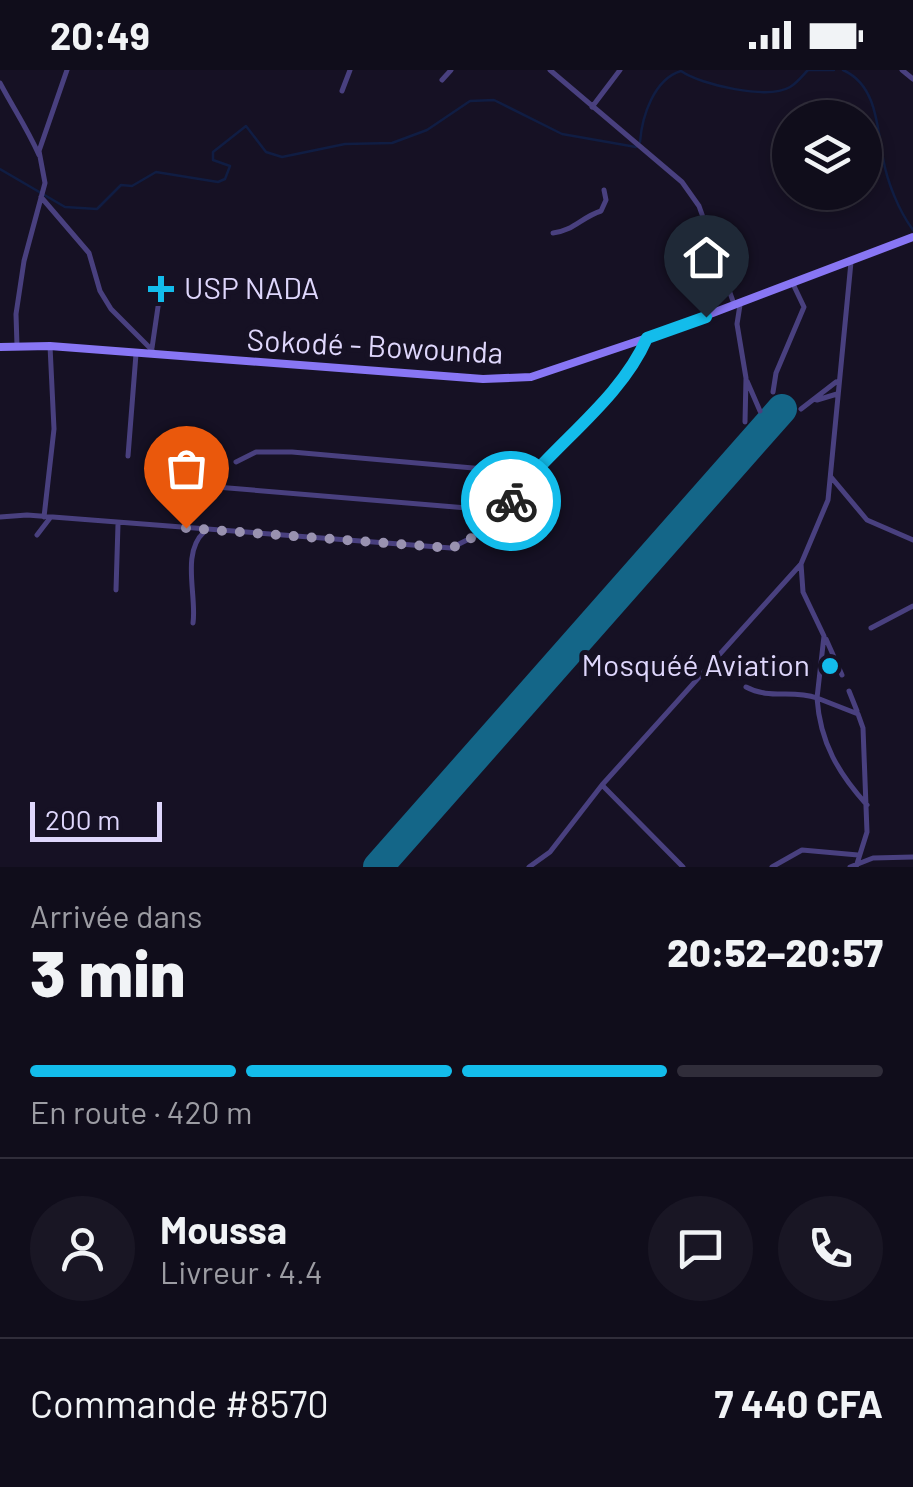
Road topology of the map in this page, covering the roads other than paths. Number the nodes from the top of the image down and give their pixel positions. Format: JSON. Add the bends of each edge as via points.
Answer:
{"nodes":[{"id":1,"x":67,"y":70,"type":"edge"},
{"id":2,"x":350,"y":70,"type":"edge"},
{"id":3,"x":451,"y":70,"type":"edge"},
{"id":4,"x":550,"y":70,"type":"edge"},
{"id":5,"x":620,"y":70,"type":"edge"},
{"id":6,"x":902,"y":70,"type":"edge"},
{"id":7,"x":913,"y":79,"type":"edge"},
{"id":8,"x":442,"y":80,"type":"dead end"},
{"id":9,"x":0,"y":84,"type":"edge"},
{"id":10,"x":342,"y":91,"type":"dead end"},
{"id":11,"x":592,"y":106,"type":"junction"},
{"id":12,"x":39,"y":156,"type":"junction"},
{"id":13,"x":604,"y":190,"type":"dead end"},
{"id":14,"x":41,"y":196,"type":"junction"},
{"id":15,"x":553,"y":233,"type":"dead end"},
{"id":16,"x":909,"y":239,"type":"edge"},
{"id":17,"x":852,"y":262,"type":"junction"},
{"id":18,"x":794,"y":284,"type":"junction"},
{"id":19,"x":160,"y":294,"type":"dead end"},
{"id":20,"x":738,"y":306,"type":"junction"},
{"id":21,"x":647,"y":338,"type":"junction"},
{"id":22,"x":17,"y":346,"type":"junction"},
{"id":23,"x":50,"y":346,"type":"junction"},
{"id":24,"x":0,"y":347,"type":"edge"},
{"id":25,"x":153,"y":353,"type":"junction"},
{"id":26,"x":136,"y":354,"type":"junction"},
{"id":27,"x":746,"y":378,"type":"junction"},
{"id":28,"x":839,"y":380,"type":"junction"},
{"id":29,"x":773,"y":392,"type":"dead end"},
{"id":30,"x":837,"y":394,"type":"junction"},
{"id":31,"x":816,"y":400,"type":"junction"},
{"id":32,"x":801,"y":409,"type":"dead end"},
{"id":33,"x":760,"y":411,"type":"dead end"},
{"id":34,"x":745,"y":422,"type":"dead end"},
{"id":35,"x":128,"y":456,"type":"dead end"},
{"id":36,"x":236,"y":462,"type":"dead end"},
{"id":37,"x":531,"y":473,"type":"junction"},
{"id":38,"x":831,"y":477,"type":"junction"},
{"id":39,"x":204,"y":486,"type":"dead end"},
{"id":40,"x":17,"y":508,"type":"dead end"},
{"id":41,"x":504,"y":511,"type":"junction"},
{"id":42,"x":29,"y":516,"type":"junction"},
{"id":43,"x":44,"y":516,"type":"junction"},
{"id":44,"x":0,"y":517,"type":"edge"},
{"id":45,"x":118,"y":524,"type":"junction"},
{"id":46,"x":206,"y":530,"type":"junction"},
{"id":47,"x":37,"y":535,"type":"dead end"},
{"id":48,"x":913,"y":540,"type":"edge"},
{"id":49,"x":801,"y":564,"type":"junction"},
{"id":50,"x":116,"y":590,"type":"dead end"},
{"id":51,"x":913,"y":606,"type":"edge"},
{"id":52,"x":192,"y":623,"type":"dead end"},
{"id":53,"x":871,"y":628,"type":"dead end"},
{"id":54,"x":824,"y":636,"type":"junction"},
{"id":55,"x":842,"y":674,"type":"dead end"},
{"id":56,"x":746,"y":686,"type":"dead end"},
{"id":57,"x":849,"y":691,"type":"dead end"},
{"id":58,"x":816,"y":698,"type":"junction"},
{"id":59,"x":858,"y":714,"type":"junction"},
{"id":60,"x":602,"y":785,"type":"junction"},
{"id":61,"x":868,"y":806,"type":"junction"},
{"id":62,"x":858,"y":856,"type":"junction"},
{"id":63,"x":913,"y":857,"type":"edge"},
{"id":64,"x":854,"y":866,"type":"edge"},
{"id":65,"x":528,"y":867,"type":"edge"},
{"id":66,"x":683,"y":867,"type":"edge"},
{"id":67,"x":772,"y":867,"type":"edge"}],
"edges":[{"from":1,"to":12,"type":"street"},
{"from":2,"to":10,"type":"street"},
{"from":3,"to":8,"type":"street"},
{"from":4,"to":11,"type":"street"},
{"from":5,"to":11,"type":"street"},
{"from":6,"to":7,"type":"street"},
{"from":9,"to":12,"type":"street"},
{"from":11,"to":20,"type":"street","via":[[682,182],[699,206]]},
{"from":12,"to":14,"type":"street"},
{"from":13,"to":15,"type":"street","via":[[600,212]]},
{"from":14,"to":22,"type":"street","via":[[24,261]]},
{"from":14,"to":25,"type":"street","via":[[89,254],[111,309]]},
{"from":16,"to":17,"type":"main road","name":"Sokodé - Bowounda"},
{"from":17,"to":18,"type":"main road","name":"Sokodé - Bowounda"},
{"from":17,"to":28,"type":"street"},
{"from":18,"to":20,"type":"main road","name":"Sokodé - Bowounda"},
{"from":18,"to":29,"type":"street","via":[[804,307]]},
{"from":19,"to":25,"type":"street"},
{"from":20,"to":21,"type":"main road","name":"Sokodé - Bowounda"},
{"from":20,"to":27,"type":"street"},
{"from":21,"to":25,"type":"main road","name":"Sokodé - Bowounda","via":[[531,376],[482,380]]},
{"from":21,"to":37,"type":"street","via":[[635,366]]},
{"from":22,"to":23,"type":"main road","name":"Sokodé - Bowounda"},
{"from":22,"to":24,"type":"main road","name":"Sokodé - Bowounda"},
{"from":23,"to":26,"type":"main road","name":"Sokodé - Bowounda"},
{"from":23,"to":43,"type":"street","via":[[55,418]]},
{"from":25,"to":26,"type":"main road","name":"Sokodé - Bowounda"},
{"from":26,"to":35,"type":"street"},
{"from":27,"to":33,"type":"street"},
{"from":27,"to":34,"type":"street"},
{"from":28,"to":30,"type":"street"},
{"from":28,"to":31,"type":"street"},
{"from":30,"to":31,"type":"street"},
{"from":30,"to":38,"type":"street"},
{"from":31,"to":32,"type":"street"},
{"from":36,"to":37,"type":"street","via":[[256,452],[292,452]]},
{"from":37,"to":41,"type":"street"},
{"from":38,"to":48,"type":"street","via":[[866,520]]},
{"from":38,"to":49,"type":"street","via":[[817,533]]},
{"from":39,"to":41,"type":"street"},
{"from":40,"to":42,"type":"street"},
{"from":41,"to":46,"type":"street","via":[[489,529],[452,548]]},
{"from":42,"to":43,"type":"street"},
{"from":42,"to":44,"type":"street"},
{"from":43,"to":45,"type":"street"},
{"from":43,"to":47,"type":"street"},
{"from":45,"to":46,"type":"street"},
{"from":45,"to":50,"type":"street"},
{"from":46,"to":52,"type":"street","via":[[193,555]]},
{"from":49,"to":54,"type":"street","via":[[803,592]]},
{"from":49,"to":60,"type":"street"},
{"from":51,"to":53,"type":"street"},
{"from":54,"to":55,"type":"street"},
{"from":54,"to":58,"type":"street"},
{"from":56,"to":58,"type":"street"},
{"from":57,"to":59,"type":"street"},
{"from":58,"to":59,"type":"street"},
{"from":58,"to":61,"type":"street","via":[[822,739],[848,786]]},
{"from":59,"to":61,"type":"street"},
{"from":60,"to":65,"type":"street","via":[[550,852]]},
{"from":60,"to":66,"type":"street"},
{"from":61,"to":62,"type":"street","via":[[868,832]]},
{"from":62,"to":64,"type":"street"},
{"from":62,"to":67,"type":"street","via":[[802,850]]},
{"from":63,"to":64,"type":"street"}]}
